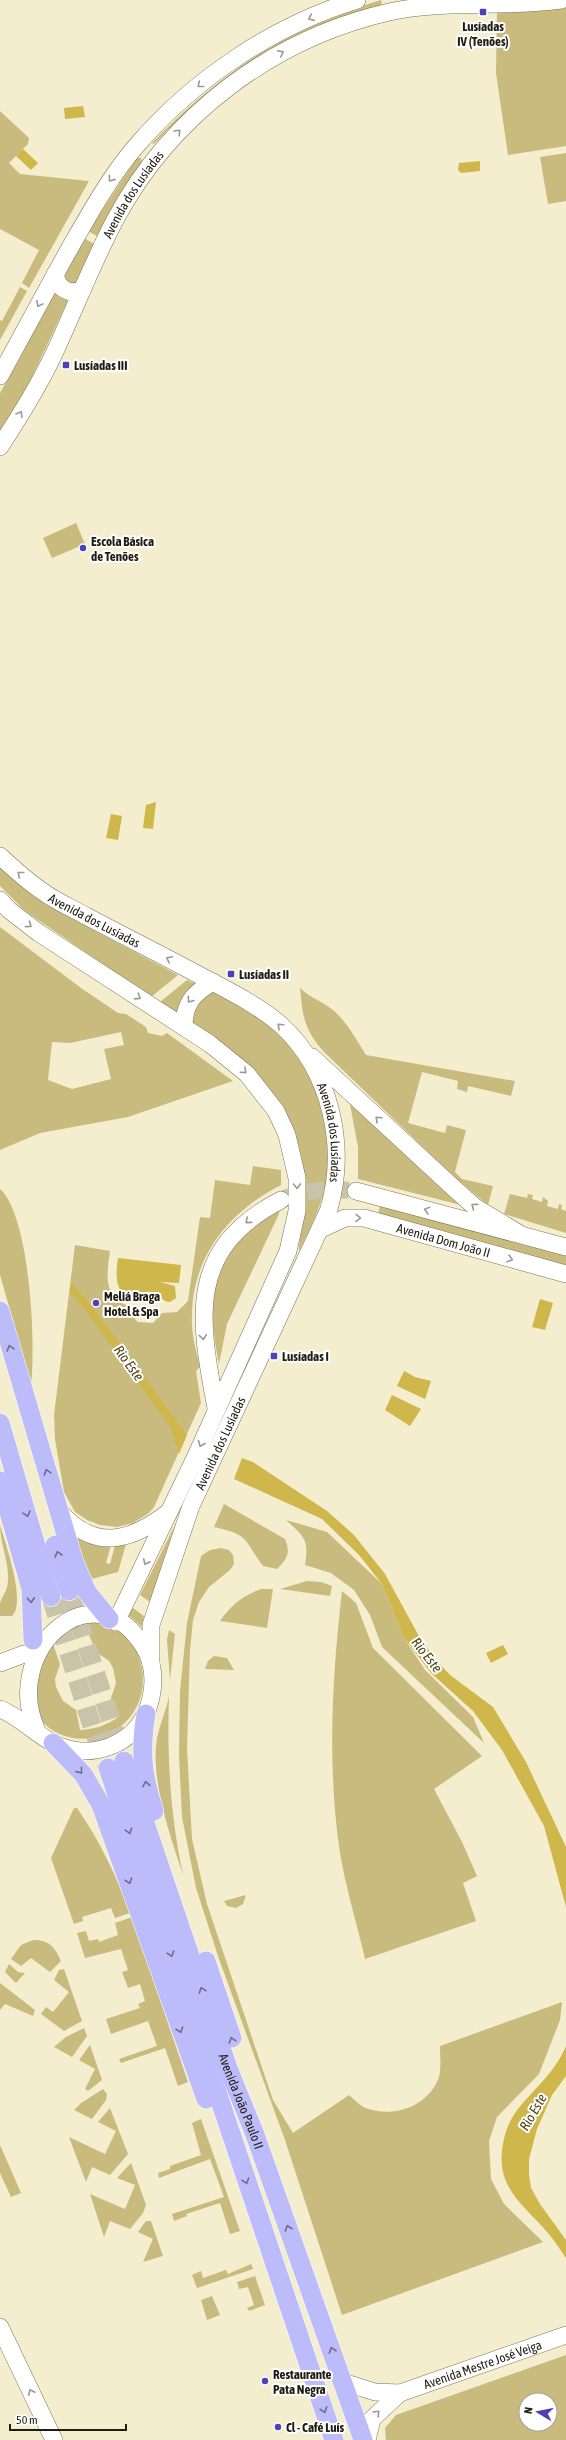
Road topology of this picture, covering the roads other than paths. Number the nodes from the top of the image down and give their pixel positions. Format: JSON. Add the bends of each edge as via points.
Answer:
{"nodes":[{"id":1,"x":561,"y":0,"type":"edge"},
{"id":2,"x":352,"y":2,"type":"edge"},
{"id":3,"x":529,"y":2,"type":"edge"},
{"id":4,"x":137,"y":144,"type":"junction"},
{"id":5,"x":154,"y":159,"type":"junction"},
{"id":6,"x":55,"y":274,"type":"junction"},
{"id":7,"x":83,"y":289,"type":"junction"},
{"id":8,"x":0,"y":376,"type":"edge"},
{"id":9,"x":0,"y":448,"type":"edge"},
{"id":10,"x":0,"y":856,"type":"edge"},
{"id":11,"x":0,"y":900,"type":"edge"},
{"id":12,"x":213,"y":982,"type":"junction"},
{"id":13,"x":184,"y":1027,"type":"junction"},
{"id":14,"x":299,"y":1046,"type":"junction"},
{"id":15,"x":356,"y":1191,"type":"tunnel mouth"},
{"id":16,"x":281,"y":1200,"type":"tunnel mouth"},
{"id":17,"x":321,"y":1229,"type":"junction"},
{"id":18,"x":520,"y":1234,"type":"junction"},
{"id":19,"x":566,"y":1247,"type":"edge"},
{"id":20,"x":566,"y":1274,"type":"edge"},
{"id":21,"x":0,"y":1311,"type":"edge"},
{"id":22,"x":0,"y":1358,"type":"edge"},
{"id":23,"x":216,"y":1408,"type":"junction"},
{"id":24,"x":0,"y":1423,"type":"edge"},
{"id":25,"x":0,"y":1481,"type":"edge"},
{"id":26,"x":58,"y":1510,"type":"junction"},
{"id":27,"x":170,"y":1510,"type":"junction"},
{"id":28,"x":112,"y":1620,"type":"junction"},
{"id":29,"x":28,"y":1647,"type":"junction"},
{"id":30,"x":0,"y":1663,"type":"edge"},
{"id":31,"x":151,"y":1664,"type":"junction"},
{"id":32,"x":0,"y":1709,"type":"edge"},
{"id":33,"x":146,"y":1714,"type":"junction"},
{"id":34,"x":37,"y":1731,"type":"junction"},
{"id":35,"x":53,"y":1743,"type":"junction"},
{"id":36,"x":254,"y":2132,"type":"junction"},
{"id":37,"x":233,"y":2144,"type":"junction"},
{"id":38,"x":0,"y":2327,"type":"edge"},
{"id":39,"x":566,"y":2335,"type":"edge"},
{"id":40,"x":343,"y":2382,"type":"junction"},
{"id":41,"x":400,"y":2393,"type":"junction"},
{"id":42,"x":54,"y":2440,"type":"edge"},
{"id":43,"x":334,"y":2440,"type":"edge"},
{"id":44,"x":363,"y":2440,"type":"edge"},
{"id":45,"x":367,"y":2440,"type":"edge"}],
"edges":[{"from":1,"to":3,"type":"main road","name":"Avenida dos Lusíadas"},
{"from":2,"to":4,"type":"main road","name":"Avenida dos Lusíadas","one_way":true,"via":[[284,30],[230,63],[194,90]]},
{"from":5,"to":3,"type":"main road","name":"Avenida dos Lusíadas","one_way":true,"via":[[203,108],[246,74],[292,47],[352,22],[404,9],[463,3]]},
{"from":4,"to":5,"type":"main road"},
{"from":4,"to":6,"type":"main road","name":"Avenida dos Lusíadas","one_way":true,"via":[[104,189]]},
{"from":5,"to":7,"type":"main road","name":"Avenida dos Lusíadas","via":[[116,219]]},
{"from":6,"to":7,"type":"main road","via":[[58,284],[65,290],[74,292]]},
{"from":6,"to":8,"type":"main road","name":"Avenida dos Lusíadas","one_way":true},
{"from":9,"to":7,"type":"main road","name":"Avenida dos Lusíadas","one_way":true,"via":[[42,379]]},
{"from":12,"to":10,"type":"main road","name":"Avenida dos Lusíadas","one_way":true,"via":[[42,892]]},
{"from":11,"to":13,"type":"main road","name":"Avenida dos Lusíadas","one_way":true,"via":[[39,933]]},
{"from":12,"to":13,"type":"main road","one_way":true,"via":[[200,989],[190,999],[184,1014]]},
{"from":14,"to":12,"type":"main road","name":"Avenida dos Lusíadas","one_way":true,"via":[[266,1014]]},
{"from":13,"to":23,"type":"main road","name":"Avenida dos Lusíadas","one_way":true,"via":[[232,1061],[262,1089],[276,1110],[287,1135],[297,1178],[297,1211],[288,1251]]},
{"from":14,"to":17,"type":"main road","name":"Avenida dos Lusíadas","via":[[317,1075],[327,1100],[337,1151],[333,1192]]},
{"from":18,"to":14,"type":"main road","one_way":true,"via":[[475,1207],[456,1191]]},
{"from":18,"to":15,"type":"main road","name":"Avenida Dom João II","one_way":true},
{"from":16,"to":23,"type":"main road","one_way":true,"via":[[264,1208],[243,1225],[224,1247],[210,1276],[204,1304],[203,1334]]},
{"from":17,"to":20,"type":"main road","name":"Avenida Dom João II","one_way":true,"via":[[345,1218],[364,1218]]},
{"from":17,"to":31,"type":"main road","name":"Avenida dos Lusíadas","via":[[191,1506],[151,1625]]},
{"from":18,"to":19,"type":"main road","name":"Avenida Dom João II"},
{"from":26,"to":21,"type":"main road","one_way":true},
{"from":24,"to":22,"type":"main road","one_way":true,"via":[[60,1594]]},
{"from":23,"to":27,"type":"main road","name":"Avenida dos Lusíadas","one_way":true},
{"from":25,"to":29,"type":"main road","one_way":true,"via":[[31,1588]]},
{"from":26,"to":27,"type":"main road","via":[[74,1525],[90,1534],[120,1538],[138,1533]]},
{"from":26,"to":28,"type":"main road","via":[[79,1576],[97,1606]]},
{"from":27,"to":28,"type":"main road","name":"Avenida dos Lusíadas","one_way":true},
{"from":28,"to":29,"type":"main road","via":[[88,1615],[68,1617],[49,1626]]},
{"from":28,"to":31,"type":"main road","via":[[138,1640]]},
{"from":29,"to":30,"type":"main road"},
{"from":29,"to":34,"type":"main road","via":[[19,1667],[18,1690],[24,1712]]},
{"from":31,"to":33,"type":"main road","via":[[154,1683]]},
{"from":32,"to":34,"type":"main road"},
{"from":33,"to":35,"type":"main road","via":[[132,1734],[107,1748],[79,1751]]},
{"from":36,"to":33,"type":"main road","one_way":true,"via":[[253,2104],[220,2000],[148,1794],[141,1753]]},
{"from":34,"to":35,"type":"main road"},
{"from":35,"to":37,"type":"main road","one_way":true,"via":[[83,1774],[101,1805],[191,2061],[216,2123]]},
{"from":36,"to":37,"type":"main road","name":"Avenida João Paulo II","one_way":true,"via":[[116,1764]]},
{"from":40,"to":36,"type":"main road","name":"Avenida João Paulo II","one_way":true},
{"from":37,"to":43,"type":"main road","name":"Avenida João Paulo II","one_way":true},
{"from":42,"to":38,"type":"main road","one_way":true},
{"from":39,"to":41,"type":"main road","name":"Avenida Mestre José Veiga"},
{"from":40,"to":41,"type":"main road","name":"Avenida Mestre José Veiga","via":[[375,2392]]},
{"from":40,"to":44,"type":"main road","name":"Avenida João Paulo II"},
{"from":45,"to":41,"type":"main road","name":"Avenida Mestre José Veiga","one_way":true,"via":[[372,2418]]}]}
